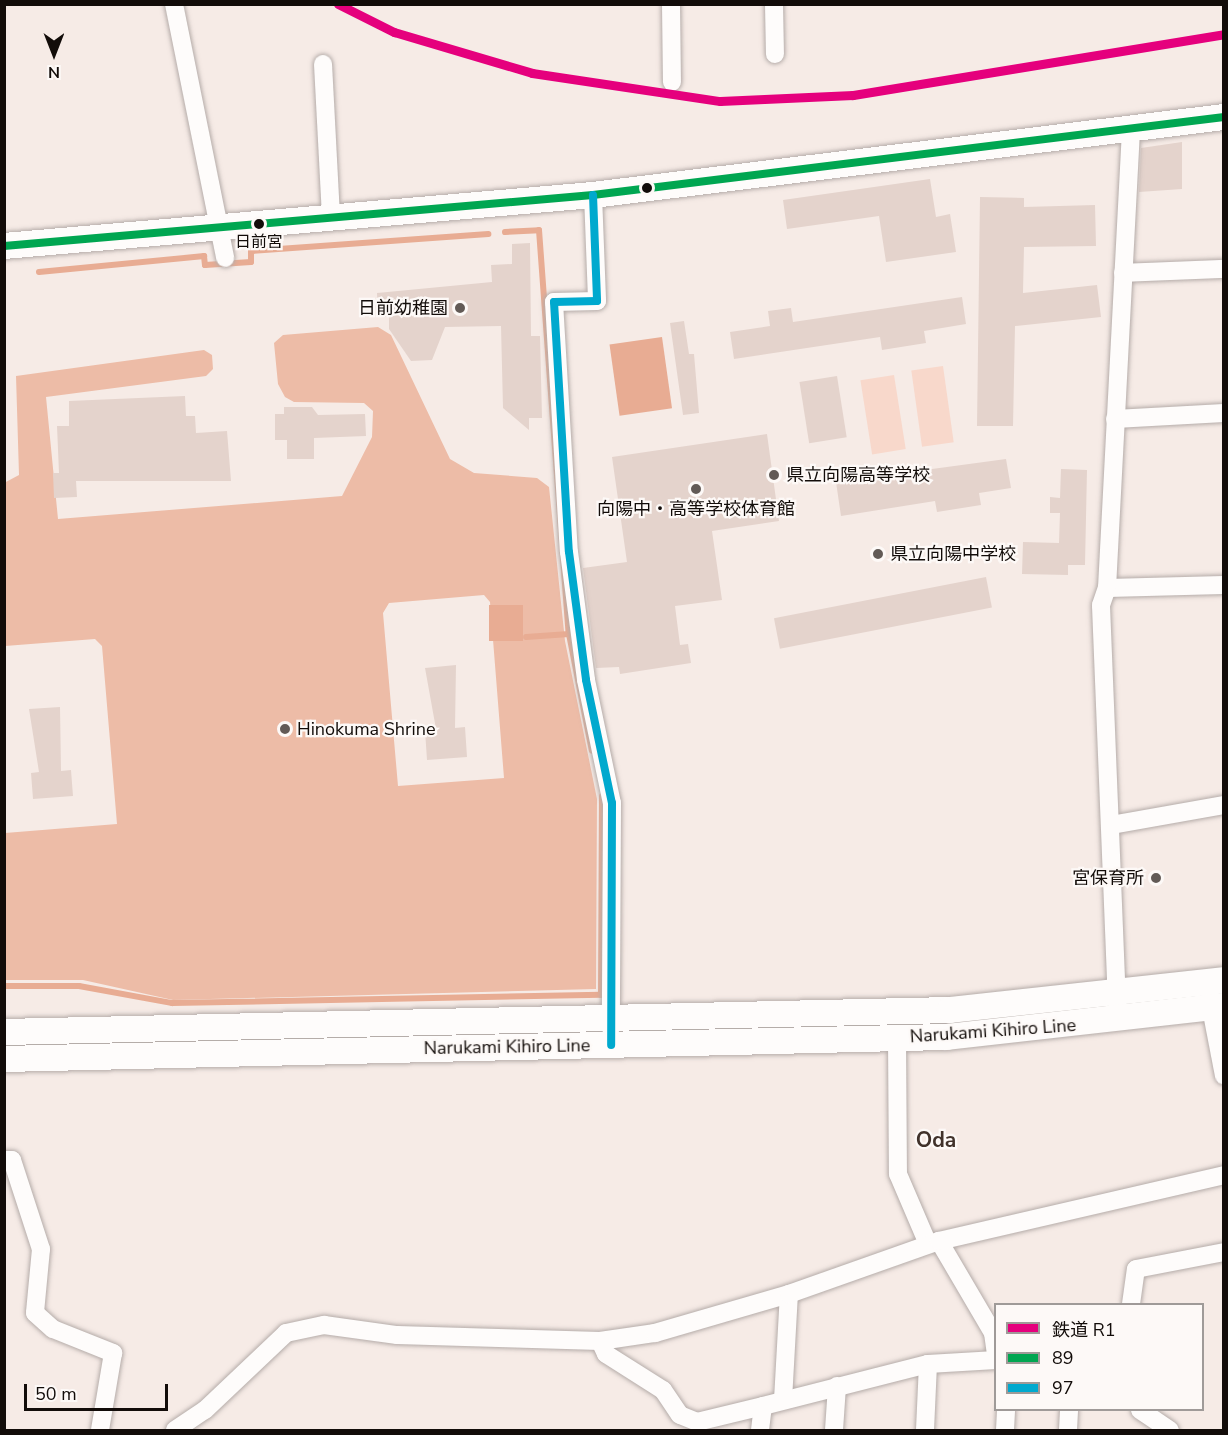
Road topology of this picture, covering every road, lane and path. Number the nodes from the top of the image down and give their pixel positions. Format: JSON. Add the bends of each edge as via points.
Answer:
{"nodes":[{"id":1,"x":174,"y":4,"type":"edge"},
{"id":2,"x":671,"y":4,"type":"edge"},
{"id":3,"x":774,"y":4,"type":"edge"},
{"id":4,"x":775,"y":54,"type":"dead end"},
{"id":5,"x":323,"y":64,"type":"dead end"},
{"id":6,"x":672,"y":82,"type":"dead end"},
{"id":7,"x":1224,"y":117,"type":"edge"},
{"id":8,"x":1131,"y":132,"type":"junction"},
{"id":9,"x":593,"y":195,"type":"junction"},
{"id":10,"x":331,"y":216,"type":"junction"},
{"id":11,"x":216,"y":225,"type":"junction"},
{"id":12,"x":4,"y":246,"type":"edge"},
{"id":13,"x":225,"y":258,"type":"dead end"},
{"id":14,"x":1224,"y":269,"type":"edge"},
{"id":15,"x":1123,"y":273,"type":"junction"},
{"id":16,"x":1224,"y":413,"type":"edge"},
{"id":17,"x":1114,"y":418,"type":"junction"},
{"id":18,"x":1224,"y":585,"type":"edge"},
{"id":19,"x":1107,"y":588,"type":"junction"},
{"id":20,"x":1224,"y":805,"type":"edge"},
{"id":21,"x":1111,"y":825,"type":"junction"},
{"id":22,"x":1215,"y":981,"type":"edge"},
{"id":23,"x":1117,"y":994,"type":"junction"},
{"id":24,"x":1217,"y":1007,"type":"edge"},
{"id":25,"x":611,"y":1019,"type":"junction"},
{"id":26,"x":1118,"y":1021,"type":"junction"},
{"id":27,"x":4,"y":1032,"type":"edge"},
{"id":28,"x":897,"y":1038,"type":"junction"},
{"id":29,"x":611,"y":1045,"type":"junction"},
{"id":30,"x":4,"y":1059,"type":"edge"},
{"id":31,"x":1224,"y":1076,"type":"edge"},
{"id":32,"x":4,"y":1160,"type":"edge"},
{"id":33,"x":1224,"y":1175,"type":"edge"},
{"id":34,"x":934,"y":1242,"type":"junction"},
{"id":35,"x":1224,"y":1252,"type":"edge"},
{"id":36,"x":789,"y":1294,"type":"junction"},
{"id":37,"x":1131,"y":1303,"type":"edge"},
{"id":38,"x":994,"y":1340,"type":"edge"},
{"id":39,"x":600,"y":1341,"type":"junction"},
{"id":40,"x":994,"y":1360,"type":"edge"},
{"id":41,"x":927,"y":1364,"type":"junction"},
{"id":42,"x":837,"y":1386,"type":"junction"},
{"id":43,"x":783,"y":1400,"type":"junction"},
{"id":44,"x":763,"y":1406,"type":"junction"},
{"id":45,"x":1006,"y":1411,"type":"edge"},
{"id":46,"x":1069,"y":1411,"type":"edge"},
{"id":47,"x":1145,"y":1419,"type":"edge"},
{"id":48,"x":696,"y":1426,"type":"edge"},
{"id":49,"x":100,"y":1431,"type":"edge"},
{"id":50,"x":175,"y":1431,"type":"edge"},
{"id":51,"x":760,"y":1431,"type":"edge"},
{"id":52,"x":834,"y":1431,"type":"edge"},
{"id":53,"x":925,"y":1431,"type":"edge"},
{"id":54,"x":1005,"y":1431,"type":"edge"},
{"id":55,"x":1068,"y":1431,"type":"edge"},
{"id":56,"x":1170,"y":1431,"type":"edge"}],
"edges":[{"from":1,"to":11,"type":"street"},
{"from":2,"to":6,"type":"street"},
{"from":3,"to":4,"type":"street"},
{"from":5,"to":10,"type":"street"},
{"from":7,"to":8,"type":"main road"},
{"from":8,"to":9,"type":"main road"},
{"from":8,"to":15,"type":"street"},
{"from":9,"to":10,"type":"main road"},
{"from":9,"to":25,"type":"street","via":[[597,301],[554,302],[569,552],[586,680],[612,803]]},
{"from":10,"to":11,"type":"main road"},
{"from":11,"to":12,"type":"main road"},
{"from":11,"to":13,"type":"street"},
{"from":14,"to":15,"type":"street"},
{"from":15,"to":17,"type":"street"},
{"from":16,"to":17,"type":"street"},
{"from":17,"to":19,"type":"street"},
{"from":18,"to":19,"type":"street"},
{"from":19,"to":21,"type":"street","via":[[1101,605]]},
{"from":20,"to":21,"type":"street"},
{"from":21,"to":23,"type":"street"},
{"from":22,"to":23,"type":"main road","name":"Narukami Kihiro Line"},
{"from":22,"to":24,"type":"street"},
{"from":23,"to":25,"type":"main road","name":"Narukami Kihiro Line","via":[[950,1010]]},
{"from":23,"to":26,"type":"street"},
{"from":24,"to":26,"type":"main road","name":"Narukami Kihiro Line"},
{"from":24,"to":31,"type":"street"},
{"from":25,"to":27,"type":"main road","name":"Narukami Kihiro Line"},
{"from":25,"to":29,"type":"street"},
{"from":26,"to":28,"type":"main road","name":"Narukami Kihiro Line"},
{"from":28,"to":29,"type":"main road","name":"Narukami Kihiro Line"},
{"from":28,"to":34,"type":"street","via":[[898,1174]]},
{"from":29,"to":30,"type":"main road","name":"Narukami Kihiro Line"},
{"from":32,"to":49,"type":"street","via":[[12,1160],[41,1249],[35,1313],[53,1329],[113,1353]]},
{"from":33,"to":34,"type":"street"},
{"from":34,"to":36,"type":"street"},
{"from":34,"to":38,"type":"street"},
{"from":35,"to":37,"type":"street","via":[[1136,1269]]},
{"from":36,"to":39,"type":"street","via":[[656,1333]]},
{"from":36,"to":43,"type":"street"},
{"from":39,"to":48,"type":"street","via":[[606,1354],[663,1390],[680,1415]]},
{"from":39,"to":50,"type":"street","via":[[397,1335],[324,1325],[286,1333]]},
{"from":40,"to":41,"type":"street"},
{"from":41,"to":42,"type":"street"},
{"from":41,"to":53,"type":"street"},
{"from":42,"to":43,"type":"street"},
{"from":42,"to":52,"type":"street"},
{"from":43,"to":44,"type":"street"},
{"from":44,"to":48,"type":"street"},
{"from":44,"to":51,"type":"street"},
{"from":45,"to":54,"type":"street"},
{"from":46,"to":55,"type":"street"},
{"from":47,"to":56,"type":"street"}]}
